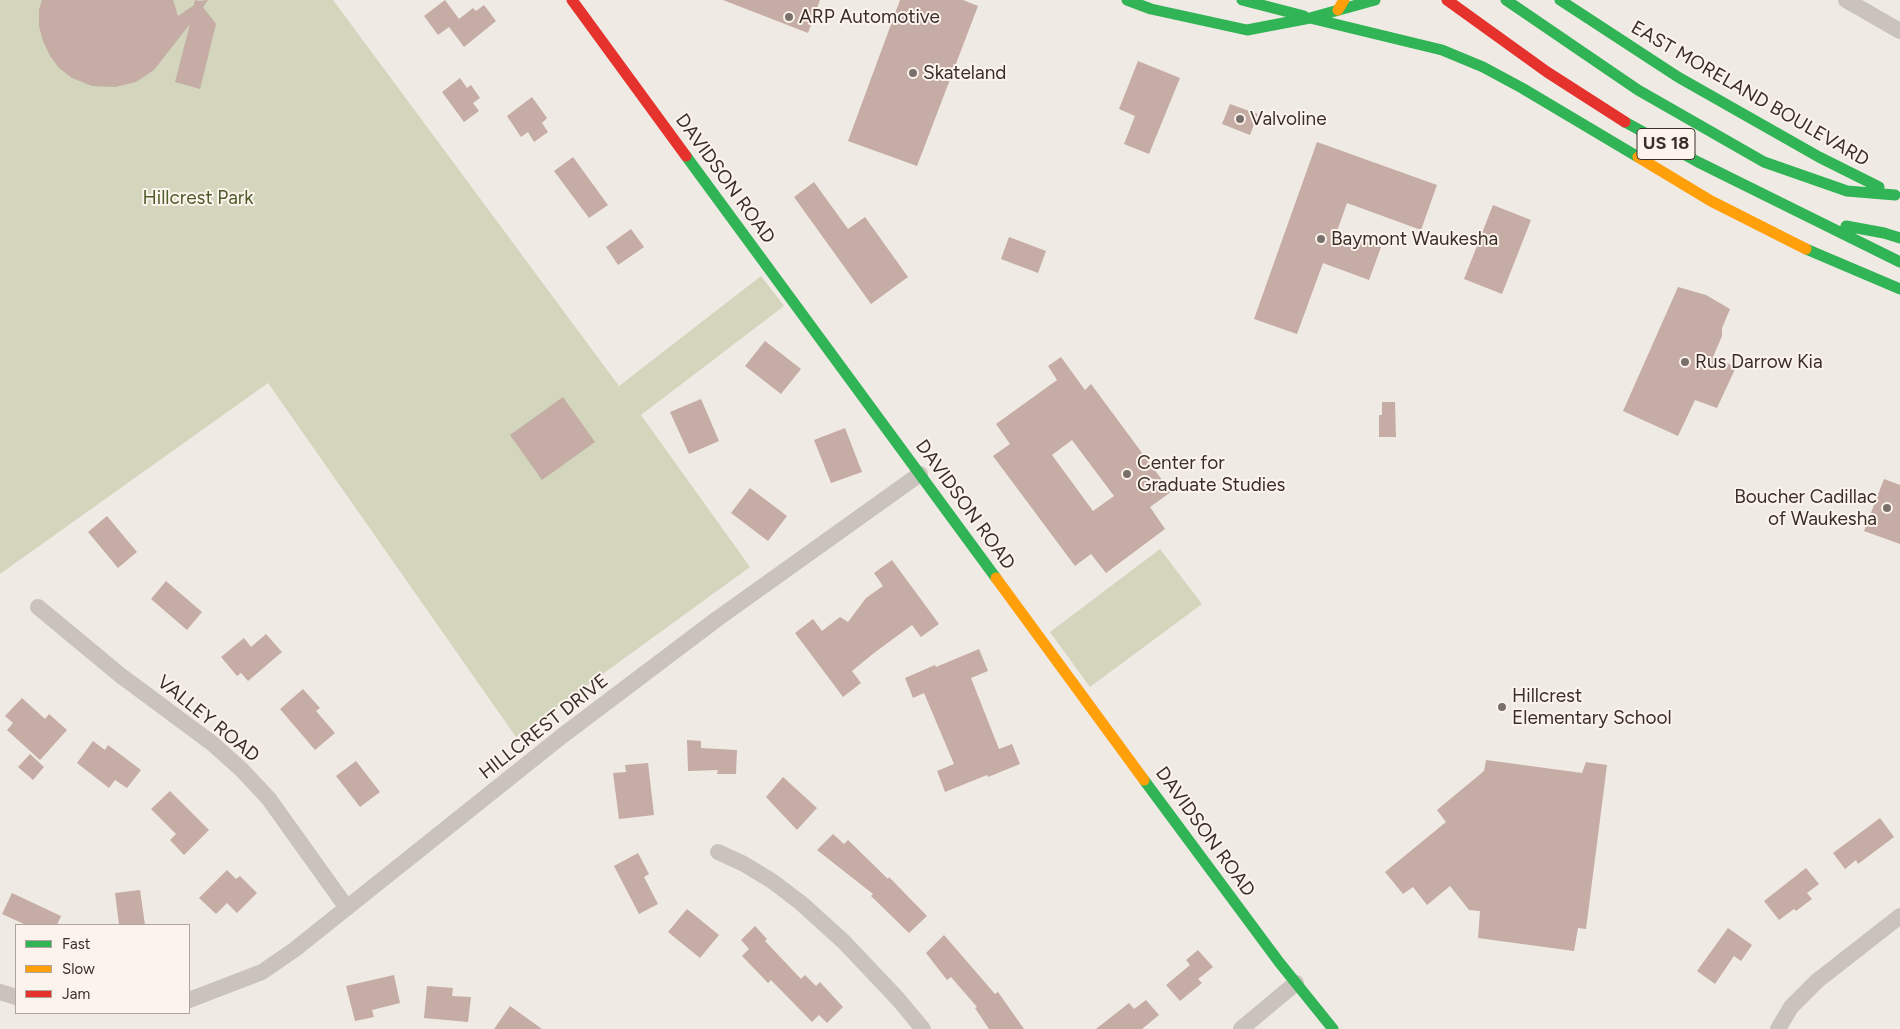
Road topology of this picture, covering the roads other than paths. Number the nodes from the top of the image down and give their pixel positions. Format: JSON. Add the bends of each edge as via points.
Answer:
{"nodes":[{"id":1,"x":572,"y":0,"type":"edge"},
{"id":2,"x":1127,"y":0,"type":"edge"},
{"id":3,"x":1162,"y":0,"type":"edge"},
{"id":4,"x":1242,"y":0,"type":"edge"},
{"id":5,"x":1375,"y":0,"type":"edge"},
{"id":6,"x":1448,"y":0,"type":"edge"},
{"id":7,"x":1506,"y":0,"type":"edge"},
{"id":8,"x":1560,"y":0,"type":"edge"},
{"id":9,"x":1846,"y":0,"type":"edge"},
{"id":10,"x":1180,"y":4,"type":"dead end"},
{"id":11,"x":1341,"y":5,"type":"edge"},
{"id":12,"x":1310,"y":18,"type":"junction"},
{"id":13,"x":1900,"y":31,"type":"edge"},
{"id":14,"x":1898,"y":196,"type":"edge"},
{"id":15,"x":1816,"y":220,"type":"junction"},
{"id":16,"x":1900,"y":238,"type":"edge"},
{"id":17,"x":1900,"y":262,"type":"edge"},
{"id":18,"x":1900,"y":288,"type":"edge"},
{"id":19,"x":920,"y":474,"type":"junction"},
{"id":20,"x":38,"y":607,"type":"dead end"},
{"id":21,"x":718,"y":852,"type":"dead end"},
{"id":22,"x":348,"y":908,"type":"junction"},
{"id":23,"x":1900,"y":916,"type":"edge"},
{"id":24,"x":1296,"y":983,"type":"junction"},
{"id":25,"x":0,"y":992,"type":"edge"},
{"id":26,"x":15,"y":996,"type":"edge"},
{"id":27,"x":190,"y":1000,"type":"edge"},
{"id":28,"x":923,"y":1029,"type":"edge"},
{"id":29,"x":1241,"y":1029,"type":"edge"},
{"id":30,"x":1334,"y":1029,"type":"edge"},
{"id":31,"x":1778,"y":1029,"type":"edge"}],
"edges":[{"from":1,"to":19,"type":"main road","name":"DAVIDSON ROAD"},
{"from":2,"to":12,"type":"main road","via":[[1200,22],[1247,30]]},
{"from":3,"to":10,"type":"main road"},
{"from":4,"to":12,"type":"main road"},
{"from":5,"to":11,"type":"main road"},
{"from":6,"to":15,"type":"main road","number":"US 18","via":[[1622,122]]},
{"from":7,"to":14,"type":"main road","via":[[1638,90],[1764,162],[1847,191]]},
{"from":8,"to":14,"type":"main road","name":"EAST MORELAND BOULEVARD","via":[[1678,77],[1819,157]]},
{"from":9,"to":13,"type":"street"},
{"from":11,"to":12,"type":"main road"},
{"from":12,"to":18,"type":"main road","via":[[1442,50],[1482,67],[1711,200],[1802,247]]},
{"from":15,"to":16,"type":"main road"},
{"from":15,"to":17,"type":"main road","number":"US 18"},
{"from":19,"to":22,"type":"street","name":"HILLCREST DRIVE","via":[[717,619],[562,736]]},
{"from":19,"to":24,"type":"main road","name":"DAVIDSON ROAD"},
{"from":20,"to":22,"type":"street","name":"VALLEY ROAD","via":[[242,770],[269,799]]},
{"from":21,"to":28,"type":"street","via":[[772,881],[801,903],[844,942]]},
{"from":22,"to":27,"type":"street","name":"HILLCREST DRIVE","via":[[262,972]]},
{"from":23,"to":31,"type":"street","via":[[1817,981],[1791,1007]]},
{"from":24,"to":29,"type":"street"},
{"from":24,"to":30,"type":"main road","name":"DAVIDSON ROAD"},
{"from":25,"to":26,"type":"street"}]}
